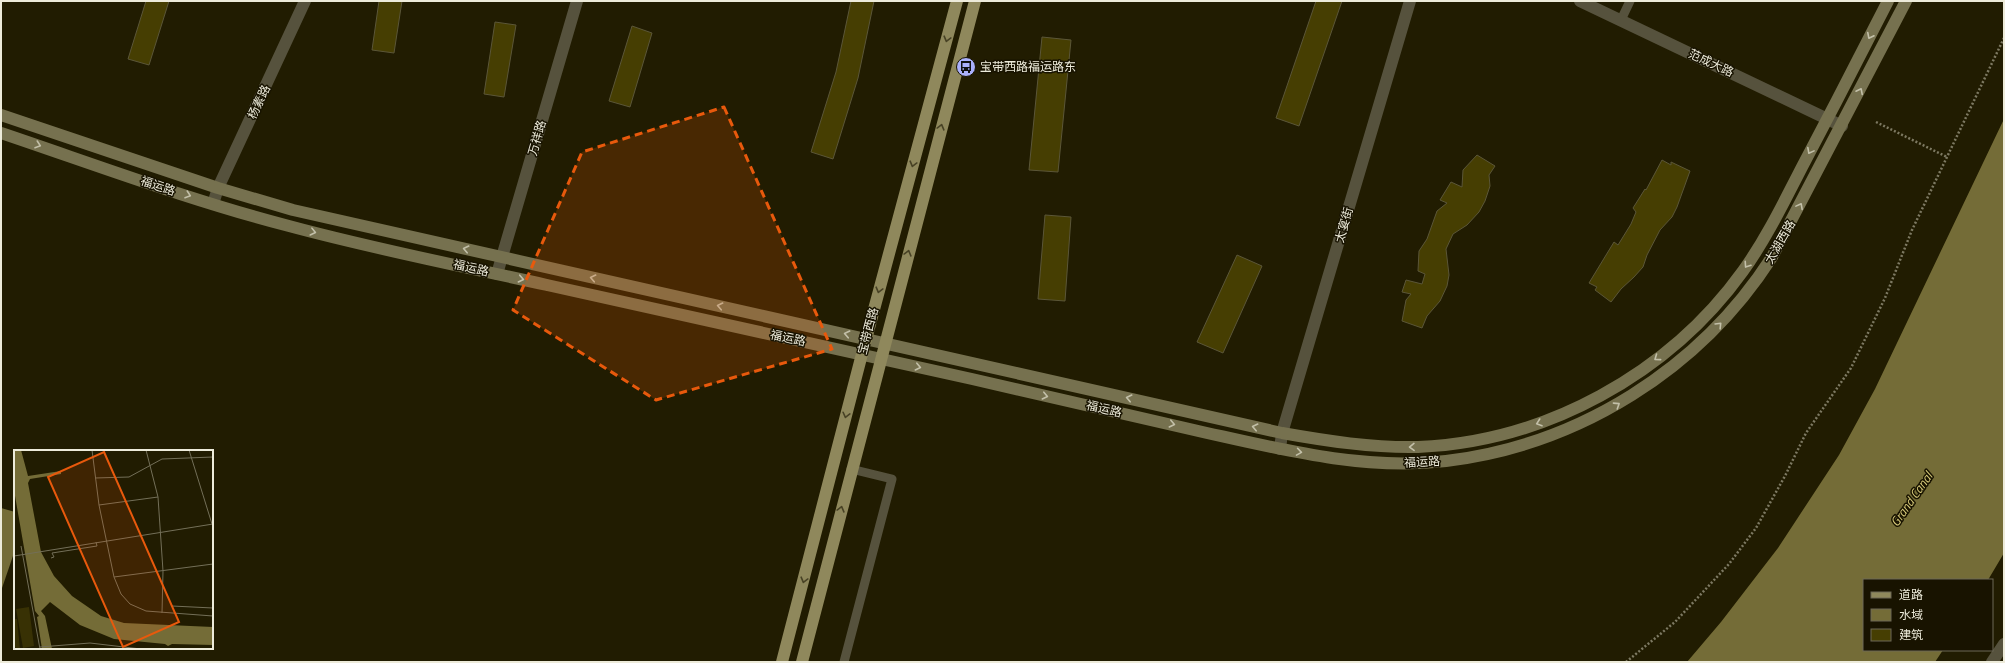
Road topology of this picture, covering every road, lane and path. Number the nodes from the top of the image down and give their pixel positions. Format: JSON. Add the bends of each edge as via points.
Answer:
{"nodes":[{"id":1,"x":305,"y":1,"type":"edge"},
{"id":2,"x":577,"y":1,"type":"edge"},
{"id":3,"x":957,"y":1,"type":"edge"},
{"id":4,"x":975,"y":1,"type":"edge"},
{"id":5,"x":1410,"y":1,"type":"edge"},
{"id":6,"x":1580,"y":1,"type":"edge"},
{"id":7,"x":1630,"y":1,"type":"edge"},
{"id":8,"x":1888,"y":1,"type":"edge"},
{"id":9,"x":1906,"y":1,"type":"edge"},
{"id":10,"x":1621,"y":20,"type":"junction"},
{"id":11,"x":2004,"y":38,"type":"edge"},
{"id":12,"x":1,"y":115,"type":"edge"},
{"id":13,"x":1827,"y":118,"type":"junction"},
{"id":14,"x":1876,"y":122,"type":"dead end"},
{"id":15,"x":1842,"y":126,"type":"junction"},
{"id":16,"x":1,"y":133,"type":"edge"},
{"id":17,"x":1947,"y":157,"type":"junction"},
{"id":18,"x":218,"y":188,"type":"junction"},
{"id":19,"x":213,"y":204,"type":"junction"},
{"id":20,"x":502,"y":258,"type":"junction"},
{"id":21,"x":497,"y":274,"type":"junction"},
{"id":22,"x":866,"y":338,"type":"junction"},
{"id":23,"x":885,"y":342,"type":"junction"},
{"id":24,"x":862,"y":354,"type":"junction"},
{"id":25,"x":880,"y":358,"type":"junction"},
{"id":26,"x":1575,"y":409,"type":"joint"},
{"id":27,"x":1582,"y":423,"type":"joint"},
{"id":28,"x":1282,"y":433,"type":"junction"},
{"id":29,"x":1280,"y":449,"type":"junction"},
{"id":30,"x":851,"y":469,"type":"junction"},
{"id":31,"x":2004,"y":644,"type":"edge"},
{"id":32,"x":782,"y":662,"type":"edge"},
{"id":33,"x":802,"y":662,"type":"edge"},
{"id":34,"x":844,"y":662,"type":"edge"},
{"id":35,"x":1626,"y":662,"type":"edge"},
{"id":36,"x":1992,"y":662,"type":"edge"}],
"edges":[{"from":1,"to":18,"type":"street","name":"杨素路"},
{"from":2,"to":20,"type":"street","name":"万祥路"},
{"from":3,"to":22,"type":"main road","name":"宝带西路","one_way":true},
{"from":23,"to":4,"type":"main road","name":"宝带西路","one_way":true},
{"from":5,"to":28,"type":"street","name":"太宴街"},
{"from":6,"to":10,"type":"street","name":"范成大路"},
{"from":7,"to":10,"type":"lane"},
{"from":8,"to":13,"type":"main road","name":"太湖西路","one_way":true},
{"from":15,"to":9,"type":"main road","name":"太湖西路","one_way":true},
{"from":10,"to":13,"type":"street","name":"范成大路"},
{"from":11,"to":17,"type":"path"},
{"from":12,"to":18,"type":"main road","name":"福运路"},
{"from":13,"to":15,"type":"street","name":"范成大路"},
{"from":13,"to":26,"type":"main road","name":"太湖西路","one_way":true,"via":[[1758,248],[1722,297],[1664,353],[1614,388]]},
{"from":14,"to":17,"type":"path"},
{"from":27,"to":15,"type":"main road","name":"太湖西路","one_way":true,"via":[[1609,410],[1674,366],[1734,308],[1772,257]]},
{"from":16,"to":19,"type":"main road","name":"福运路","one_way":true},
{"from":17,"to":35,"type":"path","via":[[1851,368],[1806,433],[1756,528],[1729,564],[1674,622]]},
{"from":18,"to":19,"type":"street","name":"杨素路"},
{"from":20,"to":18,"type":"main road","name":"福运路","one_way":true,"via":[[331,219]]},
{"from":19,"to":21,"type":"main road","name":"福运路","one_way":true,"via":[[289,226]]},
{"from":20,"to":21,"type":"street","name":"万祥路"},
{"from":22,"to":20,"type":"main road","name":"福运路","one_way":true},
{"from":21,"to":24,"type":"main road","name":"福运路","one_way":true},
{"from":22,"to":23,"type":"main road","name":"福运路"},
{"from":22,"to":24,"type":"main road","name":"宝带西路"},
{"from":23,"to":25,"type":"main road","name":"宝带西路"},
{"from":28,"to":23,"type":"main road","name":"福运路","one_way":true},
{"from":24,"to":25,"type":"main road","name":"福运路"},
{"from":24,"to":32,"type":"main road","name":"宝带西路","one_way":true},
{"from":25,"to":29,"type":"main road","name":"福运路","one_way":true},
{"from":25,"to":30,"type":"main road","name":"宝带西路"},
{"from":26,"to":28,"type":"main road","name":"福运路","one_way":true,"via":[[1511,432],[1442,445],[1367,445]]},
{"from":29,"to":27,"type":"main road","name":"福运路","one_way":true,"via":[[1366,461],[1444,461],[1515,448],[1548,438]]},
{"from":28,"to":29,"type":"street","name":"太宴街"},
{"from":33,"to":30,"type":"main road","name":"宝带西路","one_way":true},
{"from":30,"to":34,"type":"lane","via":[[892,479]]},
{"from":31,"to":36,"type":"street"}]}
